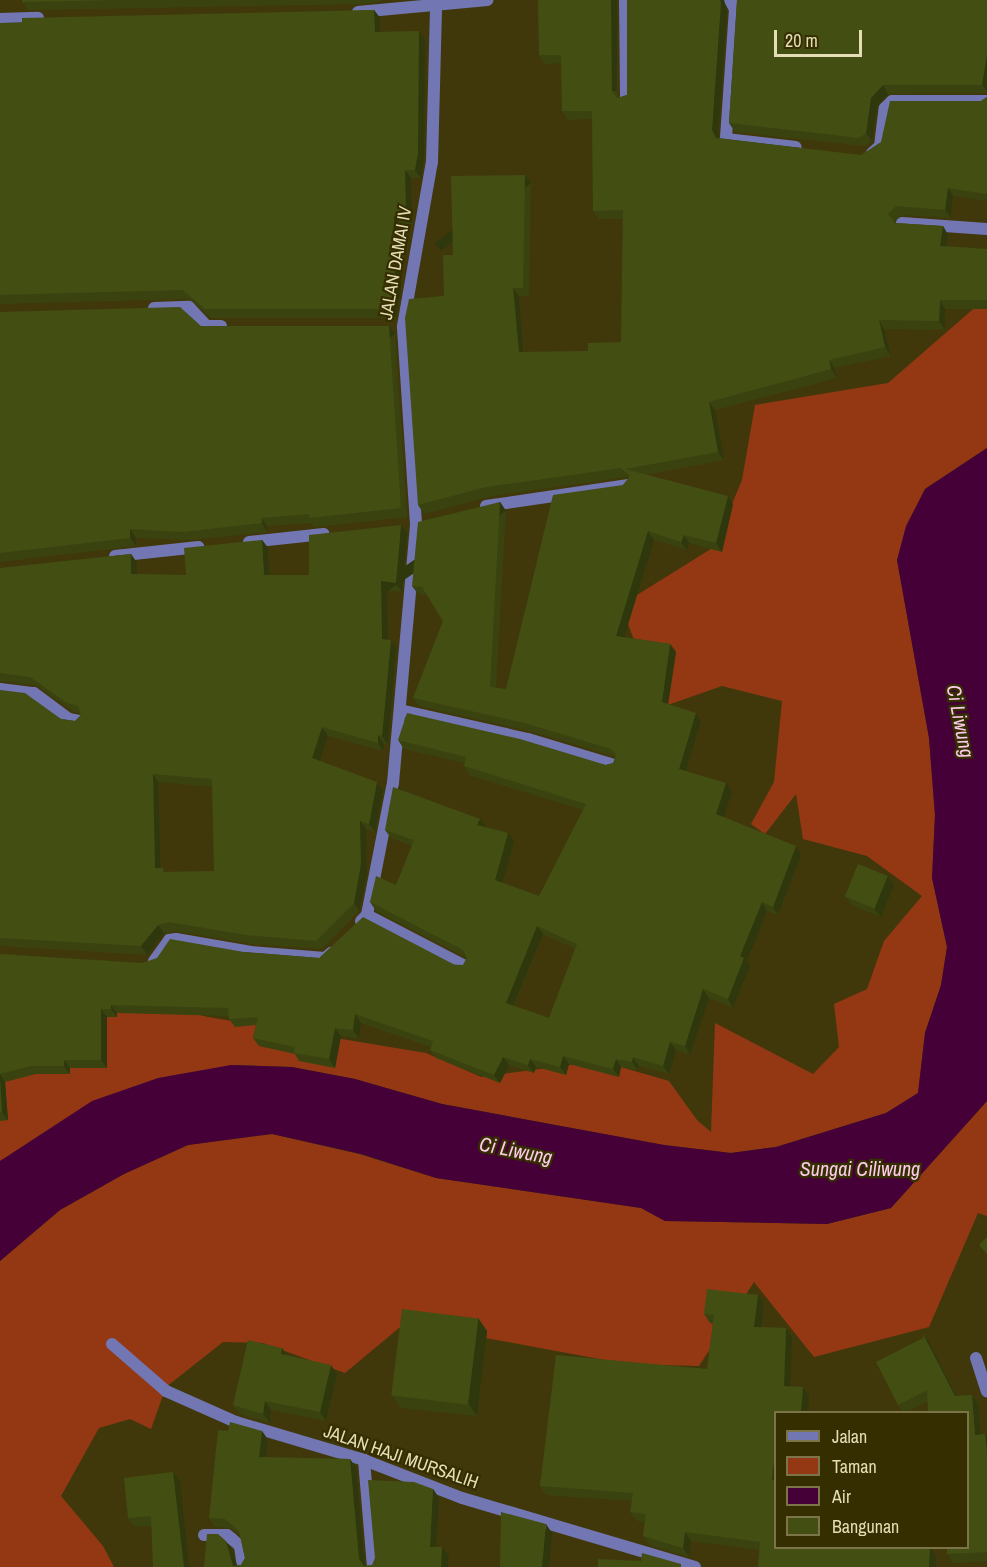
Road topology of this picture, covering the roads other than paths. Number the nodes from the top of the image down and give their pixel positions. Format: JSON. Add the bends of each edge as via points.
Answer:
{"nodes":[{"id":1,"x":487,"y":0,"type":"edge"},
{"id":2,"x":625,"y":0,"type":"edge"},
{"id":3,"x":730,"y":0,"type":"edge"},
{"id":4,"x":436,"y":7,"type":"junction"},
{"id":5,"x":349,"y":12,"type":"edge"},
{"id":6,"x":48,"y":18,"type":"edge"},
{"id":7,"x":0,"y":19,"type":"edge"},
{"id":8,"x":626,"y":99,"type":"edge"},
{"id":9,"x":987,"y":101,"type":"edge"},
{"id":10,"x":812,"y":150,"type":"edge"},
{"id":11,"x":859,"y":156,"type":"edge"},
{"id":12,"x":902,"y":223,"type":"edge"},
{"id":13,"x":987,"y":229,"type":"edge"},
{"id":14,"x":136,"y":309,"type":"edge"},
{"id":15,"x":230,"y":326,"type":"edge"},
{"id":16,"x":628,"y":484,"type":"edge"},
{"id":17,"x":471,"y":510,"type":"edge"},
{"id":18,"x":333,"y":533,"type":"edge"},
{"id":19,"x":238,"y":543,"type":"edge"},
{"id":20,"x":214,"y":546,"type":"edge"},
{"id":21,"x":95,"y":558,"type":"edge"},
{"id":22,"x":0,"y":689,"type":"edge"},
{"id":23,"x":400,"y":711,"type":"junction"},
{"id":24,"x":79,"y":721,"type":"edge"},
{"id":25,"x":614,"y":765,"type":"edge"},
{"id":26,"x":367,"y":915,"type":"junction"},
{"id":27,"x":137,"y":963,"type":"edge"},
{"id":28,"x":465,"y":966,"type":"edge"},
{"id":29,"x":112,"y":1344,"type":"dead end"},
{"id":30,"x":976,"y":1358,"type":"dead end"},
{"id":31,"x":987,"y":1391,"type":"edge"},
{"id":32,"x":364,"y":1460,"type":"junction"},
{"id":33,"x":204,"y":1535,"type":"edge"},
{"id":34,"x":243,"y":1567,"type":"edge"},
{"id":35,"x":373,"y":1567,"type":"edge"},
{"id":36,"x":695,"y":1567,"type":"edge"}],
"edges":[{"from":1,"to":4,"type":"street"},
{"from":2,"to":8,"type":"street"},
{"from":3,"to":10,"type":"street","via":[[735,9],[726,139]]},
{"from":4,"to":5,"type":"street"},
{"from":4,"to":23,"type":"street","name":"JALAN DAMAI IV","via":[[432,162],[397,326],[416,524]]},
{"from":6,"to":7,"type":"street"},
{"from":9,"to":11,"type":"street","via":[[891,101],[885,108],[880,146],[874,153]]},
{"from":12,"to":13,"type":"street"},
{"from":14,"to":15,"type":"street","via":[[189,307],[207,326]]},
{"from":16,"to":17,"type":"street"},
{"from":18,"to":19,"type":"street"},
{"from":20,"to":21,"type":"street"},
{"from":22,"to":24,"type":"street","via":[[34,693],[69,719]]},
{"from":23,"to":25,"type":"street","via":[[528,739]]},
{"from":23,"to":26,"type":"street","name":"JALAN DAMAI IV","via":[[393,783]]},
{"from":26,"to":27,"type":"street","via":[[325,958],[251,952],[177,939],[166,943],[156,961]]},
{"from":26,"to":28,"type":"street"},
{"from":29,"to":32,"type":"street","name":"JALAN HAJI MURSALIH","via":[[166,1391],[190,1405]]},
{"from":30,"to":31,"type":"street"},
{"from":32,"to":35,"type":"street"},
{"from":32,"to":36,"type":"street","name":"JALAN HAJI MURSALIH","via":[[462,1498]]},
{"from":33,"to":34,"type":"street","via":[[232,1539],[240,1546]]}]}
